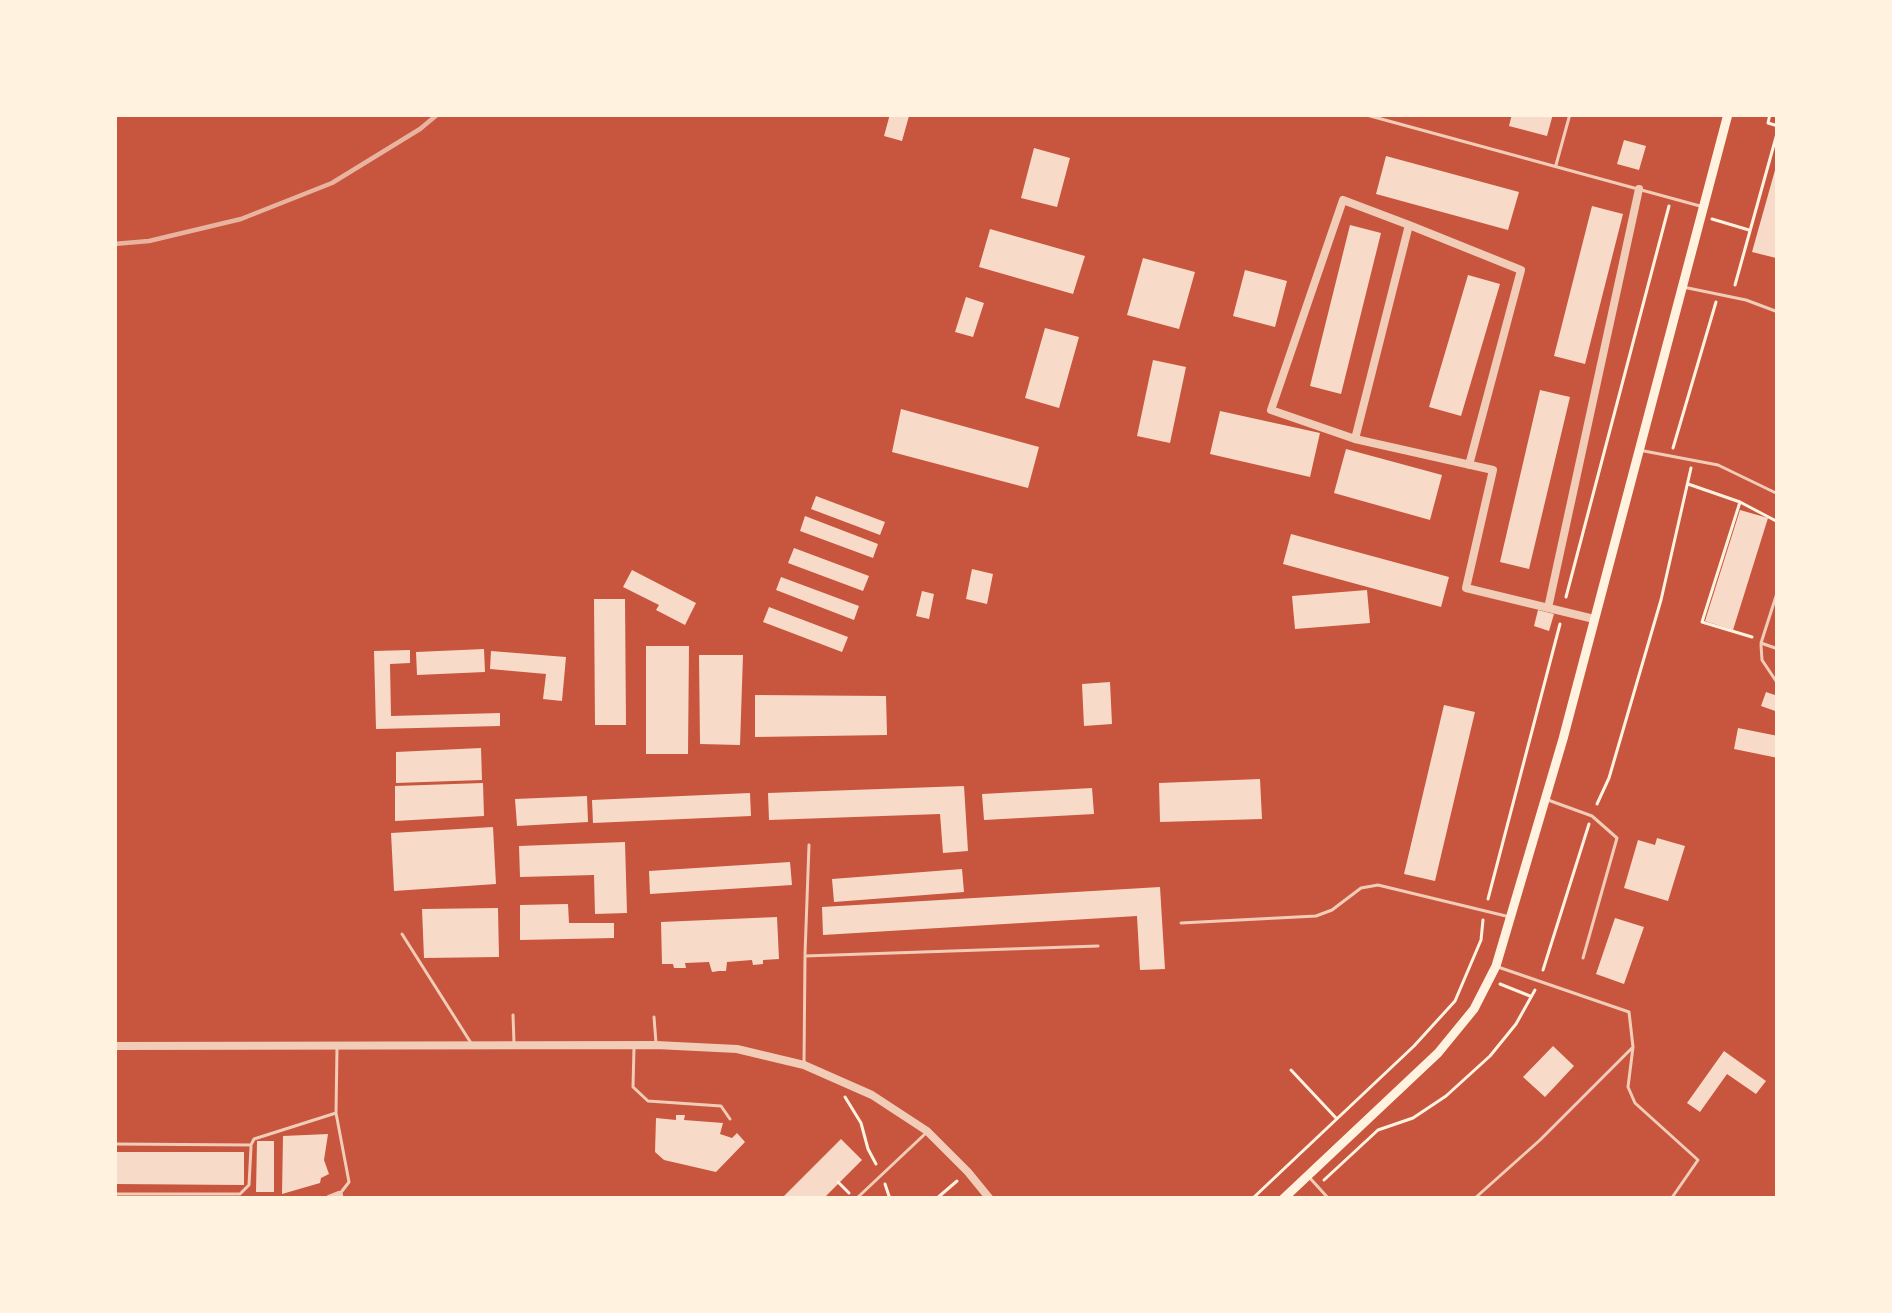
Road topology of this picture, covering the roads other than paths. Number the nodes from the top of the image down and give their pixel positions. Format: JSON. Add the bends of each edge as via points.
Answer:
{"nodes":[{"id":1,"x":1363,"y":114,"type":"edge"},
{"id":2,"x":1570,"y":114,"type":"edge"},
{"id":3,"x":1728,"y":114,"type":"edge"},
{"id":4,"x":1556,"y":166,"type":"junction"},
{"id":5,"x":1639,"y":189,"type":"junction"},
{"id":6,"x":1702,"y":206,"type":"junction"},
{"id":7,"x":1409,"y":225,"type":"junction"},
{"id":8,"x":1681,"y":286,"type":"junction"},
{"id":9,"x":1778,"y":312,"type":"edge"},
{"id":10,"x":1355,"y":439,"type":"junction"},
{"id":11,"x":1640,"y":450,"type":"junction"},
{"id":12,"x":1469,"y":465,"type":"junction"},
{"id":13,"x":1778,"y":494,"type":"edge"},
{"id":14,"x":1778,"y":590,"type":"edge"},
{"id":15,"x":1548,"y":608,"type":"junction"},
{"id":16,"x":1594,"y":620,"type":"junction"},
{"id":17,"x":1762,"y":642,"type":"junction"},
{"id":18,"x":1778,"y":650,"type":"edge"},
{"id":19,"x":1778,"y":684,"type":"edge"},
{"id":20,"x":1546,"y":800,"type":"junction"},
{"id":21,"x":809,"y":845,"type":"dead end"},
{"id":22,"x":1512,"y":918,"type":"junction"},
{"id":23,"x":1181,"y":923,"type":"dead end"},
{"id":24,"x":402,"y":934,"type":"dead end"},
{"id":25,"x":1099,"y":946,"type":"dead end"},
{"id":26,"x":805,"y":956,"type":"junction"},
{"id":27,"x":1583,"y":958,"type":"dead end"},
{"id":28,"x":1496,"y":966,"type":"junction"},
{"id":29,"x":791,"y":1001,"type":"dead end"},
{"id":30,"x":803,"y":1002,"type":"junction"},
{"id":31,"x":512,"y":1015,"type":"dead end"},
{"id":32,"x":654,"y":1017,"type":"dead end"},
{"id":33,"x":472,"y":1045,"type":"junction"},
{"id":34,"x":514,"y":1045,"type":"junction"},
{"id":35,"x":634,"y":1045,"type":"junction"},
{"id":36,"x":656,"y":1045,"type":"junction"},
{"id":37,"x":114,"y":1046,"type":"edge"},
{"id":38,"x":337,"y":1046,"type":"junction"},
{"id":39,"x":1633,"y":1047,"type":"junction"},
{"id":40,"x":804,"y":1065,"type":"junction"},
{"id":41,"x":336,"y":1113,"type":"junction"},
{"id":42,"x":730,"y":1119,"type":"dead end"},
{"id":43,"x":927,"y":1132,"type":"junction"},
{"id":44,"x":114,"y":1144,"type":"edge"},
{"id":45,"x":251,"y":1145,"type":"junction"},
{"id":46,"x":1307,"y":1176,"type":"junction"},
{"id":47,"x":114,"y":1194,"type":"edge"},
{"id":48,"x":334,"y":1197,"type":"edge"},
{"id":49,"x":856,"y":1199,"type":"edge"},
{"id":50,"x":990,"y":1199,"type":"edge"},
{"id":51,"x":1283,"y":1199,"type":"edge"},
{"id":52,"x":1329,"y":1199,"type":"edge"},
{"id":53,"x":1474,"y":1199,"type":"edge"},
{"id":54,"x":1672,"y":1199,"type":"edge"}],
"edges":[{"from":1,"to":4,"type":"lane"},
{"from":2,"to":4,"type":"lane"},
{"from":3,"to":6,"type":"main road"},
{"from":4,"to":5,"type":"lane"},
{"from":5,"to":6,"type":"lane"},
{"from":5,"to":15,"type":"street"},
{"from":6,"to":8,"type":"main road"},
{"from":7,"to":10,"type":"street"},
{"from":7,"to":10,"type":"street","via":[[1343,200],[1271,410]]},
{"from":7,"to":12,"type":"street","via":[[1521,270]]},
{"from":8,"to":9,"type":"lane"},
{"from":8,"to":11,"type":"main road"},
{"from":10,"to":12,"type":"street"},
{"from":11,"to":13,"type":"lane","via":[[1718,465]]},
{"from":11,"to":16,"type":"main road"},
{"from":12,"to":15,"type":"street","via":[[1493,470],[1466,588]]},
{"from":14,"to":17,"type":"lane"},
{"from":15,"to":16,"type":"street"},
{"from":16,"to":20,"type":"main road"},
{"from":17,"to":18,"type":"lane"},
{"from":17,"to":19,"type":"lane","via":[[1762,660]]},
{"from":20,"to":22,"type":"main road"},
{"from":20,"to":27,"type":"lane","via":[[1592,816],[1617,838]]},
{"from":21,"to":26,"type":"lane"},
{"from":22,"to":23,"type":"lane","via":[[1378,885],[1316,916]]},
{"from":22,"to":28,"type":"main road"},
{"from":24,"to":33,"type":"lane"},
{"from":25,"to":26,"type":"lane"},
{"from":26,"to":30,"type":"lane"},
{"from":28,"to":39,"type":"lane","via":[[1629,1012]]},
{"from":28,"to":46,"type":"main road","via":[[1438,1053]]},
{"from":29,"to":30,"type":"lane"},
{"from":30,"to":40,"type":"lane"},
{"from":31,"to":34,"type":"lane"},
{"from":32,"to":36,"type":"lane"},
{"from":33,"to":34,"type":"street"},
{"from":33,"to":38,"type":"street"},
{"from":34,"to":35,"type":"street"},
{"from":35,"to":36,"type":"street"},
{"from":35,"to":42,"type":"lane","via":[[633,1087],[648,1101],[721,1106]]},
{"from":36,"to":40,"type":"street","via":[[736,1048]]},
{"from":37,"to":38,"type":"street"},
{"from":38,"to":41,"type":"lane"},
{"from":39,"to":53,"type":"lane"},
{"from":39,"to":54,"type":"lane","via":[[1628,1088],[1635,1102],[1698,1160]]},
{"from":40,"to":43,"type":"street","via":[[872,1095]]},
{"from":41,"to":45,"type":"lane"},
{"from":41,"to":48,"type":"lane","via":[[349,1182]]},
{"from":43,"to":49,"type":"lane"},
{"from":43,"to":50,"type":"street"},
{"from":44,"to":45,"type":"lane"},
{"from":45,"to":47,"type":"lane","via":[[250,1185],[240,1194]]},
{"from":46,"to":51,"type":"main road"},
{"from":46,"to":52,"type":"lane"}]}
